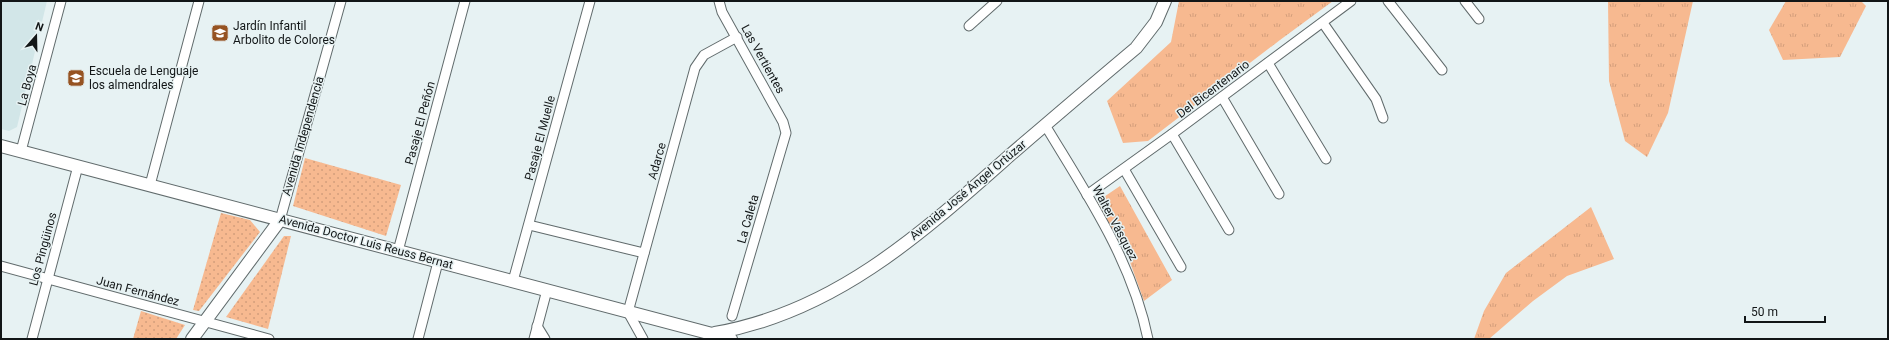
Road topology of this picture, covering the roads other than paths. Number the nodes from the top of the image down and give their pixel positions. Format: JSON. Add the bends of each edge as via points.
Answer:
{"nodes":[{"id":1,"x":61,"y":1,"type":"edge"},
{"id":2,"x":199,"y":1,"type":"edge"},
{"id":3,"x":340,"y":1,"type":"edge"},
{"id":4,"x":465,"y":1,"type":"edge"},
{"id":5,"x":590,"y":1,"type":"edge"},
{"id":6,"x":719,"y":1,"type":"edge"},
{"id":7,"x":997,"y":1,"type":"edge"},
{"id":8,"x":1165,"y":1,"type":"edge"},
{"id":9,"x":1351,"y":1,"type":"edge"},
{"id":10,"x":1388,"y":1,"type":"edge"},
{"id":11,"x":1465,"y":1,"type":"edge"},
{"id":12,"x":1479,"y":19,"type":"dead end"},
{"id":13,"x":1323,"y":22,"type":"junction"},
{"id":14,"x":969,"y":26,"type":"dead end"},
{"id":15,"x":738,"y":37,"type":"junction"},
{"id":16,"x":1268,"y":63,"type":"junction"},
{"id":17,"x":1442,"y":70,"type":"dead end"},
{"id":18,"x":1222,"y":98,"type":"junction"},
{"id":19,"x":1383,"y":118,"type":"dead end"},
{"id":20,"x":1045,"y":125,"type":"junction"},
{"id":21,"x":785,"y":129,"type":"joint"},
{"id":22,"x":1172,"y":134,"type":"junction"},
{"id":23,"x":1,"y":146,"type":"edge"},
{"id":24,"x":21,"y":151,"type":"junction"},
{"id":25,"x":1326,"y":159,"type":"dead end"},
{"id":26,"x":78,"y":166,"type":"junction"},
{"id":27,"x":1124,"y":169,"type":"junction"},
{"id":28,"x":150,"y":185,"type":"junction"},
{"id":29,"x":1279,"y":194,"type":"dead end"},
{"id":30,"x":1087,"y":195,"type":"junction"},
{"id":31,"x":280,"y":220,"type":"junction"},
{"id":32,"x":529,"y":225,"type":"junction"},
{"id":33,"x":1229,"y":230,"type":"dead end"},
{"id":34,"x":398,"y":251,"type":"junction"},
{"id":35,"x":644,"y":253,"type":"junction"},
{"id":36,"x":438,"y":262,"type":"junction"},
{"id":37,"x":1,"y":266,"type":"edge"},
{"id":38,"x":1181,"y":267,"type":"dead end"},
{"id":39,"x":47,"y":280,"type":"junction"},
{"id":40,"x":513,"y":281,"type":"junction"},
{"id":41,"x":547,"y":290,"type":"junction"},
{"id":42,"x":628,"y":312,"type":"junction"},
{"id":43,"x":732,"y":316,"type":"dead end"},
{"id":44,"x":204,"y":321,"type":"junction"},
{"id":45,"x":537,"y":326,"type":"junction"},
{"id":46,"x":710,"y":334,"type":"junction"},
{"id":47,"x":32,"y":339,"type":"edge"},
{"id":48,"x":192,"y":339,"type":"edge"},
{"id":49,"x":269,"y":339,"type":"edge"},
{"id":50,"x":418,"y":339,"type":"edge"},
{"id":51,"x":534,"y":339,"type":"edge"},
{"id":52,"x":546,"y":339,"type":"edge"},
{"id":53,"x":643,"y":339,"type":"edge"},
{"id":54,"x":730,"y":339,"type":"edge"},
{"id":55,"x":1148,"y":339,"type":"edge"}],
"edges":[{"from":1,"to":24,"type":"street","name":"La Boya"},
{"from":2,"to":28,"type":"street"},
{"from":3,"to":31,"type":"street","name":"Avenida Independencia"},
{"from":4,"to":34,"type":"street","name":"Pasaje El Peñón"},
{"from":5,"to":32,"type":"street","name":"Pasaje El Muelle"},
{"from":6,"to":15,"type":"street","name":"Las Vertientes","via":[[722,12]]},
{"from":7,"to":14,"type":"street"},
{"from":8,"to":20,"type":"street","name":"Avenida José Ángel Ortúzar","via":[[1156,22],[1143,40]]},
{"from":9,"to":13,"type":"street","name":"Del Bicentenario"},
{"from":10,"to":17,"type":"street"},
{"from":11,"to":12,"type":"street"},
{"from":13,"to":16,"type":"street","name":"Del Bicentenario"},
{"from":13,"to":19,"type":"street","via":[[1376,99]]},
{"from":15,"to":21,"type":"street","name":"Las Vertientes"},
{"from":15,"to":35,"type":"street","name":"Adarce","via":[[704,55],[695,68]]},
{"from":16,"to":18,"type":"street","name":"Del Bicentenario"},
{"from":16,"to":25,"type":"street"},
{"from":18,"to":22,"type":"street","name":"Del Bicentenario"},
{"from":18,"to":29,"type":"street"},
{"from":20,"to":30,"type":"street","name":"Walter Vásquez"},
{"from":20,"to":46,"type":"street","name":"Avenida José Ángel Ortúzar","via":[[936,221],[856,279],[781,316]]},
{"from":21,"to":43,"type":"street","name":"La Caleta","via":[[785,137]]},
{"from":22,"to":27,"type":"street","name":"Del Bicentenario"},
{"from":22,"to":33,"type":"street"},
{"from":23,"to":24,"type":"street","name":"Avenida Doctor Luis Reuss Bernat"},
{"from":24,"to":26,"type":"street","name":"Avenida Doctor Luis Reuss Bernat"},
{"from":26,"to":28,"type":"street","name":"Avenida Doctor Luis Reuss Bernat"},
{"from":26,"to":39,"type":"street","name":"Los Pingüinos"},
{"from":27,"to":30,"type":"street","name":"Del Bicentenario"},
{"from":27,"to":38,"type":"street"},
{"from":28,"to":31,"type":"street","name":"Avenida Doctor Luis Reuss Bernat"},
{"from":30,"to":55,"type":"street","name":"Walter Vásquez","via":[[1113,239],[1137,294]]},
{"from":31,"to":34,"type":"street","name":"Avenida Doctor Luis Reuss Bernat"},
{"from":31,"to":44,"type":"street","name":"Avenida Independencia"},
{"from":32,"to":35,"type":"street"},
{"from":32,"to":40,"type":"street","name":"Pasaje El Muelle"},
{"from":34,"to":36,"type":"street","name":"Avenida Doctor Luis Reuss Bernat"},
{"from":35,"to":42,"type":"street","name":"Adarce"},
{"from":36,"to":40,"type":"street","name":"Avenida Doctor Luis Reuss Bernat"},
{"from":36,"to":50,"type":"street"},
{"from":37,"to":39,"type":"street","name":"Juan Fernández"},
{"from":39,"to":44,"type":"street","name":"Juan Fernández"},
{"from":39,"to":47,"type":"street","name":"Los Pingüinos"},
{"from":40,"to":41,"type":"street","name":"Avenida Doctor Luis Reuss Bernat"},
{"from":41,"to":42,"type":"street","name":"Avenida Doctor Luis Reuss Bernat"},
{"from":41,"to":45,"type":"street"},
{"from":42,"to":46,"type":"street","name":"Avenida Doctor Luis Reuss Bernat"},
{"from":42,"to":53,"type":"street"},
{"from":44,"to":48,"type":"street","name":"Avenida Independencia"},
{"from":44,"to":49,"type":"street","name":"Juan Fernández"},
{"from":45,"to":51,"type":"street"},
{"from":45,"to":52,"type":"street"},
{"from":46,"to":54,"type":"street","name":"Avenida Doctor Luis Reuss Bernat"}]}
